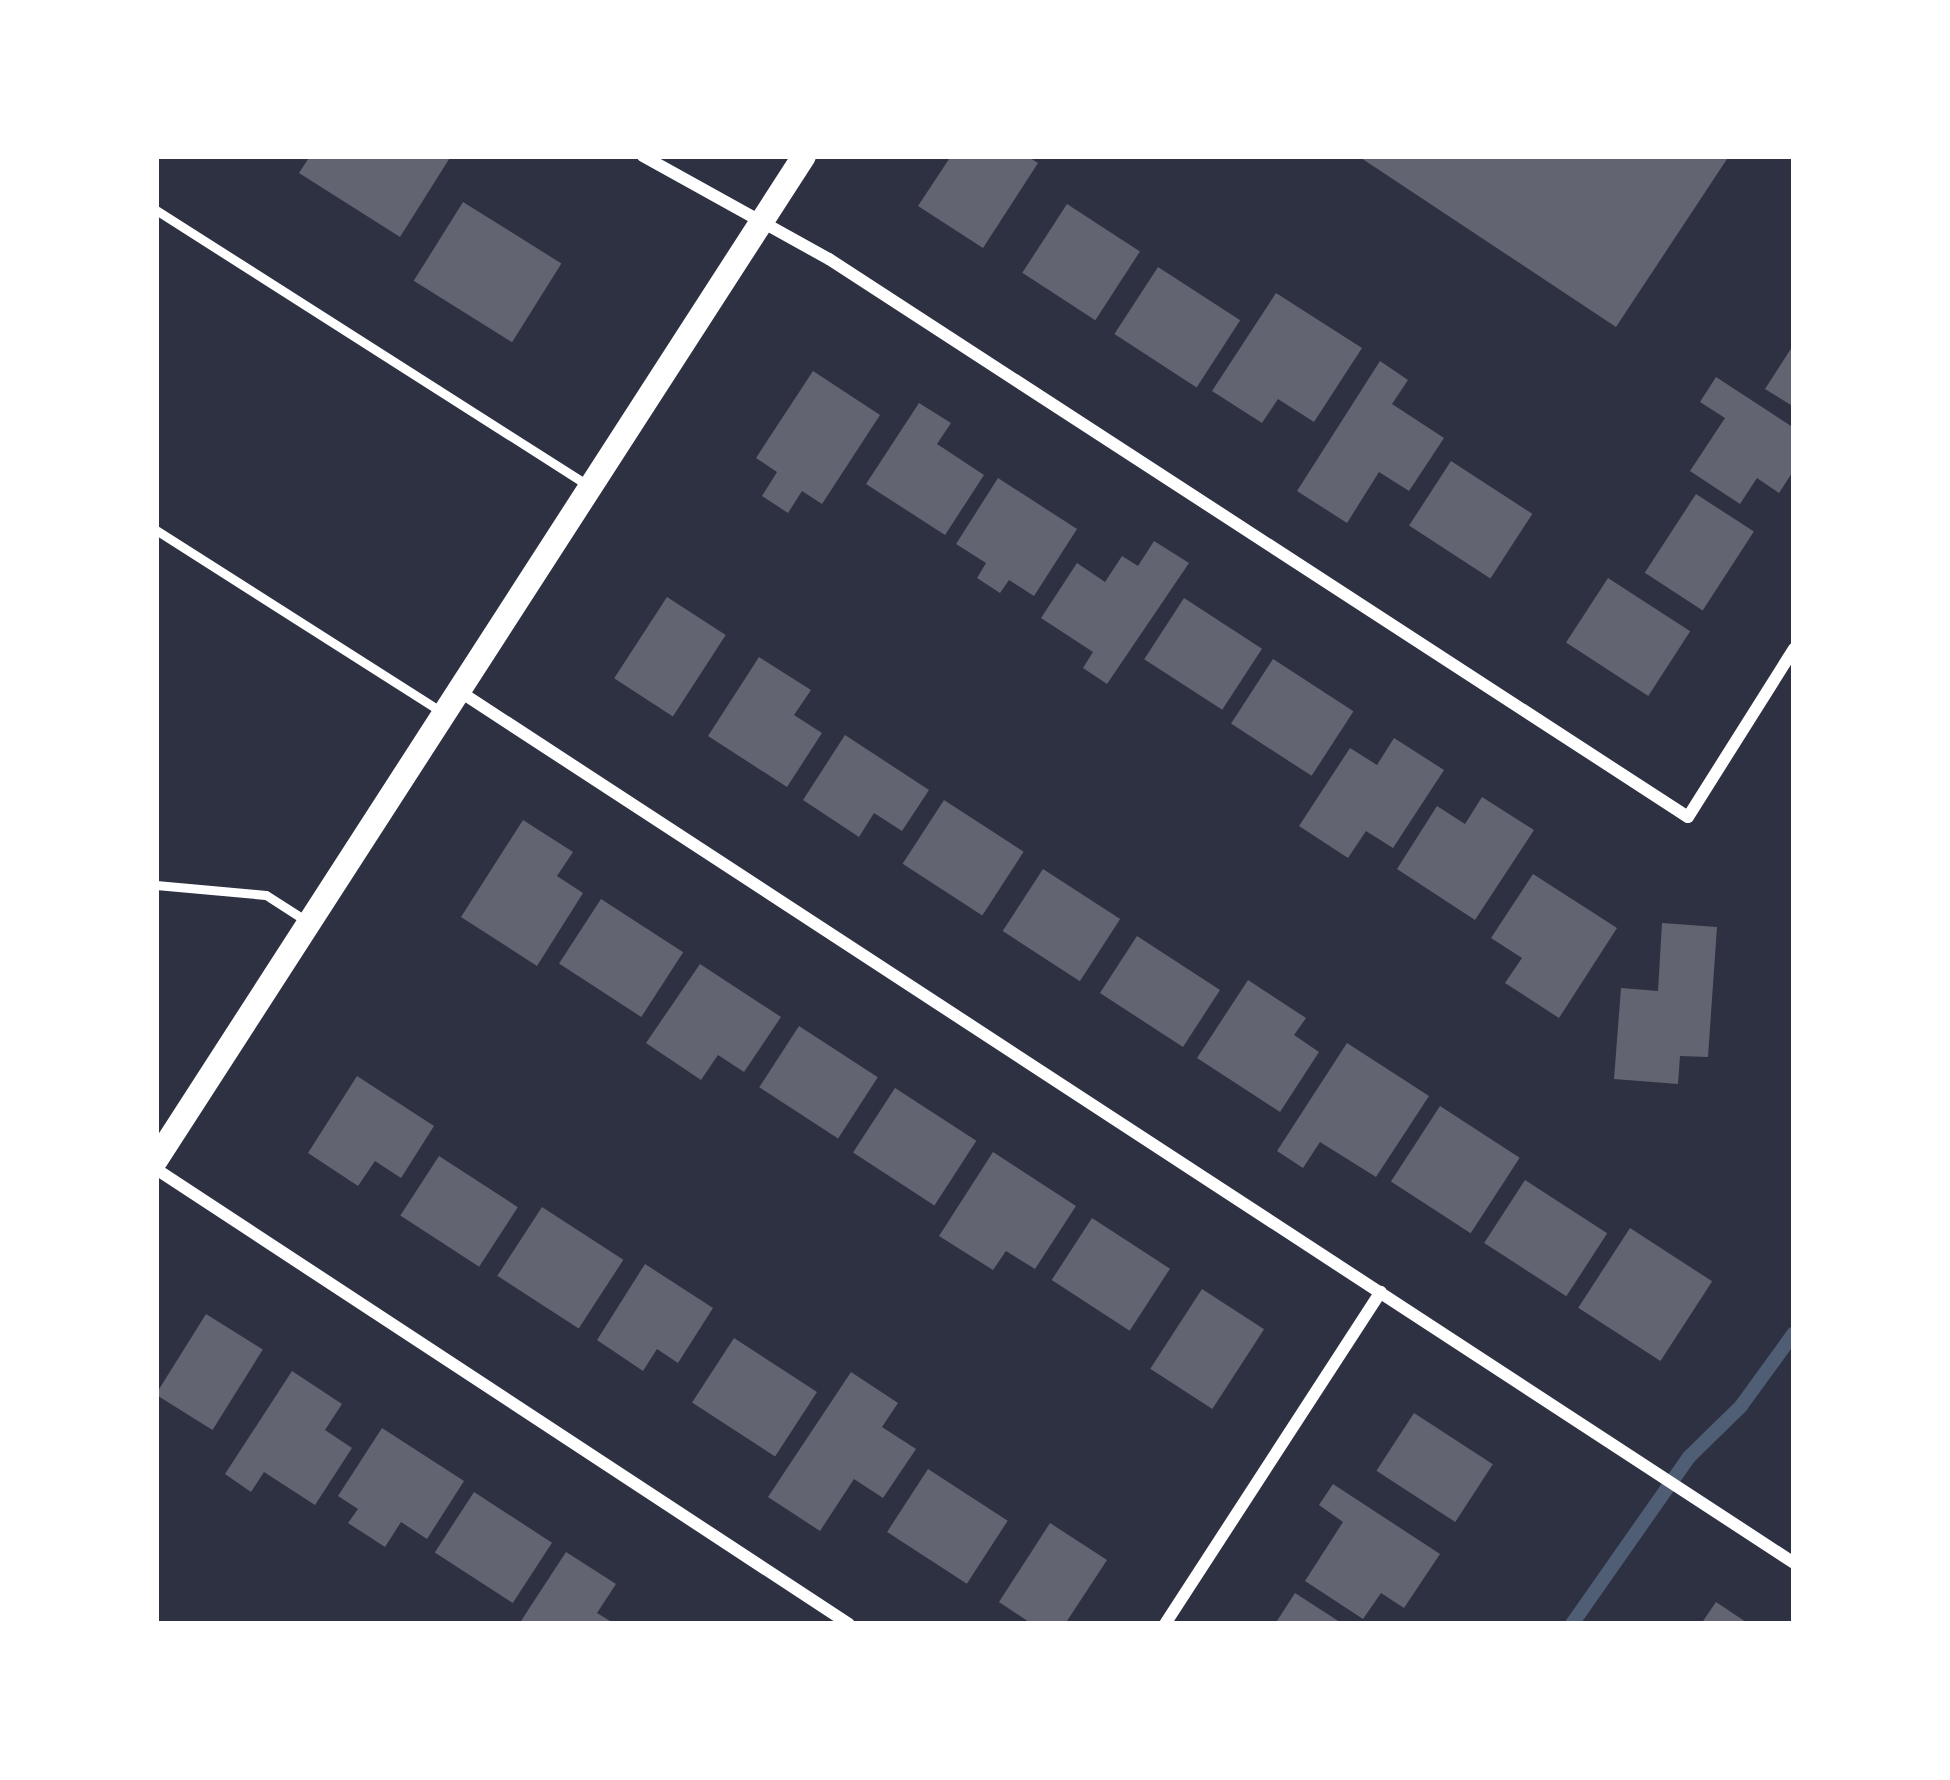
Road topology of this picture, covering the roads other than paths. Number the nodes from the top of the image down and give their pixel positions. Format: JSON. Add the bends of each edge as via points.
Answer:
{"nodes":[{"id":1,"x":643,"y":156,"type":"edge"},
{"id":2,"x":804,"y":156,"type":"edge"},
{"id":3,"x":156,"y":210,"type":"edge"},
{"id":4,"x":761,"y":223,"type":"junction"},
{"id":5,"x":591,"y":487,"type":"junction"},
{"id":6,"x":156,"y":530,"type":"edge"},
{"id":7,"x":1794,"y":649,"type":"edge"},
{"id":8,"x":459,"y":691,"type":"junction"},
{"id":9,"x":444,"y":713,"type":"junction"},
{"id":10,"x":156,"y":884,"type":"edge"},
{"id":11,"x":309,"y":923,"type":"junction"},
{"id":12,"x":156,"y":1165,"type":"edge"},
{"id":13,"x":1381,"y":1292,"type":"junction"},
{"id":14,"x":1794,"y":1563,"type":"edge"},
{"id":15,"x":850,"y":1624,"type":"edge"},
{"id":16,"x":1165,"y":1624,"type":"edge"}],
"edges":[{"from":1,"to":4,"type":"street"},
{"from":2,"to":4,"type":"main road"},
{"from":3,"to":5,"type":"lane"},
{"from":4,"to":5,"type":"main road"},
{"from":4,"to":7,"type":"street","via":[[829,259],[1688,818]]},
{"from":5,"to":8,"type":"main road"},
{"from":6,"to":9,"type":"lane"},
{"from":8,"to":9,"type":"main road"},
{"from":8,"to":13,"type":"street"},
{"from":9,"to":11,"type":"main road"},
{"from":10,"to":11,"type":"lane","via":[[266,895]]},
{"from":11,"to":12,"type":"main road"},
{"from":12,"to":15,"type":"street"},
{"from":13,"to":14,"type":"street"},
{"from":13,"to":16,"type":"street"}]}
